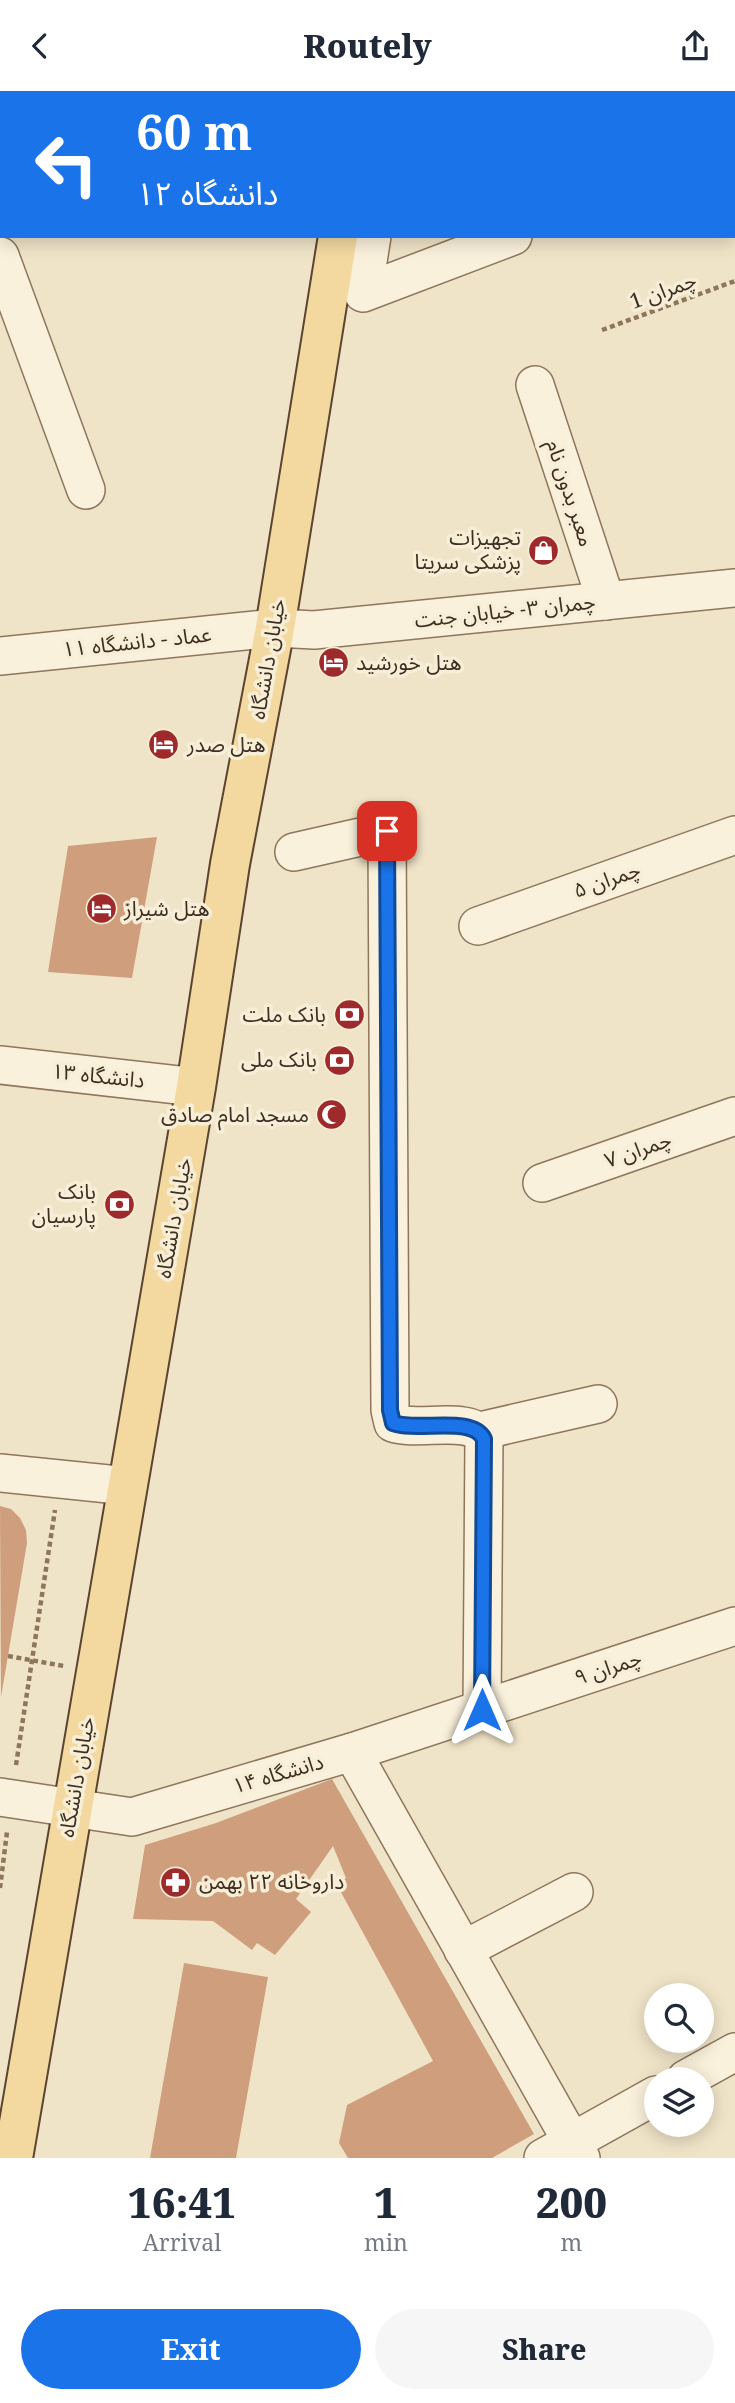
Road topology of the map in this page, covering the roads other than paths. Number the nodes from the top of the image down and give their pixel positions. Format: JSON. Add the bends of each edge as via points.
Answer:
{"nodes":[{"id":1,"x":338,"y":238,"type":"edge"},
{"id":2,"x":372,"y":238,"type":"edge"},
{"id":3,"x":508,"y":238,"type":"edge"},
{"id":4,"x":0,"y":256,"type":"edge"},
{"id":5,"x":535,"y":385,"type":"dead end"},
{"id":6,"x":86,"y":491,"type":"dead end"},
{"id":7,"x":735,"y":589,"type":"edge"},
{"id":8,"x":606,"y":601,"type":"junction"},
{"id":9,"x":275,"y":628,"type":"junction"},
{"id":10,"x":0,"y":656,"type":"edge"},
{"id":11,"x":735,"y":835,"type":"edge"},
{"id":12,"x":294,"y":852,"type":"dead end"},
{"id":13,"x":478,"y":926,"type":"dead end"},
{"id":14,"x":0,"y":1065,"type":"edge"},
{"id":15,"x":196,"y":1087,"type":"junction"},
{"id":16,"x":735,"y":1116,"type":"edge"},
{"id":17,"x":542,"y":1183,"type":"dead end"},
{"id":18,"x":598,"y":1404,"type":"dead end"},
{"id":19,"x":480,"y":1431,"type":"junction"},
{"id":20,"x":0,"y":1473,"type":"edge"},
{"id":21,"x":128,"y":1486,"type":"junction"},
{"id":22,"x":735,"y":1626,"type":"edge"},
{"id":23,"x":482,"y":1710,"type":"junction"},
{"id":24,"x":352,"y":1752,"type":"junction"},
{"id":25,"x":5,"y":1798,"type":"edge"},
{"id":26,"x":72,"y":1807,"type":"junction"},
{"id":27,"x":574,"y":1892,"type":"dead end"},
{"id":28,"x":463,"y":1950,"type":"junction"},
{"id":29,"x":735,"y":2052,"type":"edge"},
{"id":30,"x":708,"y":2067,"type":"edge"},
{"id":31,"x":644,"y":2103,"type":"edge"},
{"id":32,"x":565,"y":2153,"type":"edge"},
{"id":33,"x":13,"y":2158,"type":"edge"}],
"edges":[{"from":1,"to":9,"type":"main road","name":"خیابان دانشگاه"},
{"from":2,"to":3,"type":"street","via":[[363,293]]},
{"from":4,"to":6,"type":"street"},
{"from":5,"to":8,"type":"street","name":"معبر بدون نام"},
{"from":7,"to":8,"type":"street","name":"چمران ۳- خیابان جنت"},
{"from":8,"to":9,"type":"street","name":"چمران ۳- خیابان جنت","via":[[313,630]]},
{"from":9,"to":10,"type":"street","name":"عماد - دانشگاه ۱۱"},
{"from":9,"to":15,"type":"main road","name":"خیابان دانشگاه","via":[[230,863]]},
{"from":11,"to":13,"type":"street","name":"چمران ۵"},
{"from":12,"to":19,"type":"street","via":[[387,831],[390,1410],[393,1423],[406,1427],[470,1426]]},
{"from":14,"to":15,"type":"street","name":"دانشگاه ۱۳"},
{"from":15,"to":21,"type":"main road","name":"خیابان دانشگاه"},
{"from":16,"to":17,"type":"street","name":"چمران ۷"},
{"from":18,"to":19,"type":"street"},
{"from":19,"to":23,"type":"street","via":[[484,1439]]},
{"from":20,"to":21,"type":"street"},
{"from":21,"to":26,"type":"main road","name":"خیابان دانشگاه"},
{"from":22,"to":23,"type":"street","name":"چمران ۹"},
{"from":23,"to":24,"type":"street","name":"دانشگاه ۱۴"},
{"from":24,"to":26,"type":"street","name":"دانشگاه ۱۴","via":[[132,1817]]},
{"from":24,"to":28,"type":"street"},
{"from":25,"to":26,"type":"street","name":"دانشگاه ۱۴"},
{"from":26,"to":33,"type":"main road","name":"خیابان دانشگاه"},
{"from":27,"to":28,"type":"street"},
{"from":28,"to":32,"type":"street"},
{"from":29,"to":30,"type":"street"},
{"from":31,"to":32,"type":"street"}]}
